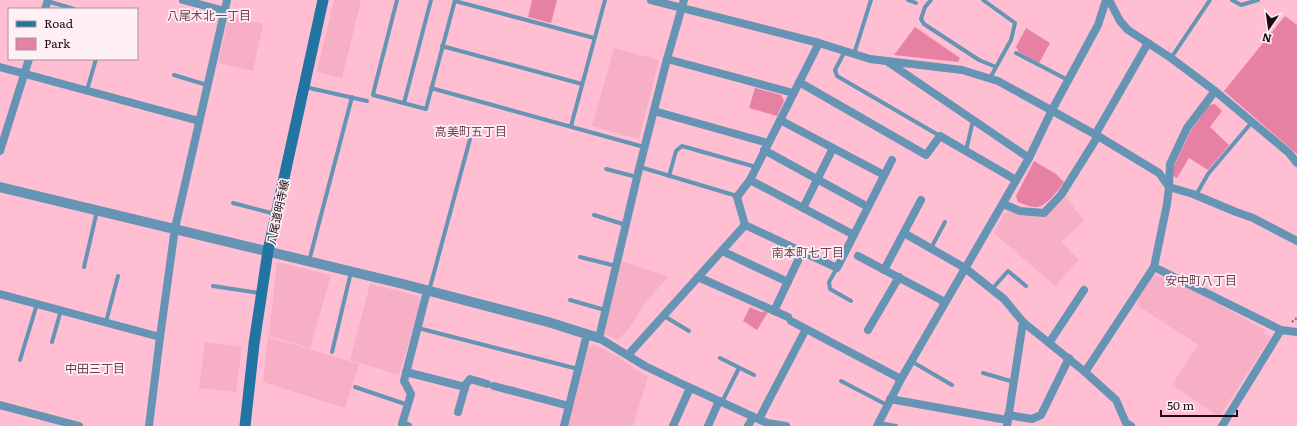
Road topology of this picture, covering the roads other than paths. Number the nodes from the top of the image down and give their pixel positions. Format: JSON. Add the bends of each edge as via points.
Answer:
{"nodes":[{"id":1,"x":183,"y":0,"type":"edge"},
{"id":2,"x":227,"y":0,"type":"edge"},
{"id":3,"x":324,"y":0,"type":"edge"},
{"id":4,"x":397,"y":0,"type":"edge"},
{"id":5,"x":430,"y":0,"type":"edge"},
{"id":6,"x":455,"y":0,"type":"edge"},
{"id":7,"x":605,"y":0,"type":"edge"},
{"id":8,"x":651,"y":0,"type":"edge"},
{"id":9,"x":871,"y":0,"type":"edge"},
{"id":10,"x":908,"y":0,"type":"edge"},
{"id":11,"x":931,"y":0,"type":"edge"},
{"id":12,"x":983,"y":0,"type":"edge"},
{"id":13,"x":1107,"y":0,"type":"edge"},
{"id":14,"x":1210,"y":0,"type":"edge"},
{"id":15,"x":1232,"y":0,"type":"edge"},
{"id":16,"x":1258,"y":0,"type":"edge"},
{"id":17,"x":47,"y":3,"type":"edge"},
{"id":18,"x":916,"y":3,"type":"dead end"},
{"id":19,"x":683,"y":4,"type":"edge"},
{"id":20,"x":70,"y":8,"type":"edge"},
{"id":21,"x":224,"y":11,"type":"junction"},
{"id":22,"x":594,"y":38,"type":"junction"},
{"id":23,"x":1148,"y":43,"type":"junction"},
{"id":24,"x":819,"y":44,"type":"junction"},
{"id":25,"x":442,"y":46,"type":"junction"},
{"id":26,"x":844,"y":51,"type":"junction"},
{"id":27,"x":1016,"y":53,"type":"dead end"},
{"id":28,"x":854,"y":54,"type":"junction"},
{"id":29,"x":1172,"y":58,"type":"junction"},
{"id":30,"x":667,"y":59,"type":"junction"},
{"id":31,"x":29,"y":60,"type":"edge"},
{"id":32,"x":96,"y":60,"type":"edge"},
{"id":33,"x":887,"y":61,"type":"junction"},
{"id":34,"x":0,"y":67,"type":"edge"},
{"id":35,"x":996,"y":67,"type":"junction"},
{"id":36,"x":25,"y":73,"type":"junction"},
{"id":37,"x":174,"y":75,"type":"dead end"},
{"id":38,"x":990,"y":78,"type":"junction"},
{"id":39,"x":1068,"y":80,"type":"junction"},
{"id":40,"x":799,"y":82,"type":"junction"},
{"id":41,"x":582,"y":84,"type":"junction"},
{"id":42,"x":207,"y":85,"type":"junction"},
{"id":43,"x":304,"y":87,"type":"junction"},
{"id":44,"x":431,"y":88,"type":"junction"},
{"id":45,"x":87,"y":90,"type":"junction"},
{"id":46,"x":1216,"y":92,"type":"junction"},
{"id":47,"x":793,"y":93,"type":"junction"},
{"id":48,"x":352,"y":97,"type":"junction"},
{"id":49,"x":367,"y":101,"type":"dead end"},
{"id":50,"x":404,"y":103,"type":"junction"},
{"id":51,"x":1052,"y":110,"type":"junction"},
{"id":52,"x":654,"y":111,"type":"junction"},
{"id":53,"x":780,"y":120,"type":"junction"},
{"id":54,"x":974,"y":120,"type":"junction"},
{"id":55,"x":199,"y":121,"type":"junction"},
{"id":56,"x":1252,"y":122,"type":"junction"},
{"id":57,"x":571,"y":126,"type":"junction"},
{"id":58,"x":940,"y":136,"type":"junction"},
{"id":59,"x":1097,"y":136,"type":"junction"},
{"id":60,"x":470,"y":139,"type":"dead end"},
{"id":61,"x":645,"y":147,"type":"junction"},
{"id":62,"x":766,"y":147,"type":"junction"},
{"id":63,"x":833,"y":148,"type":"junction"},
{"id":64,"x":0,"y":151,"type":"edge"},
{"id":65,"x":966,"y":151,"type":"junction"},
{"id":66,"x":1029,"y":158,"type":"junction"},
{"id":67,"x":892,"y":160,"type":"dead end"},
{"id":68,"x":1297,"y":163,"type":"edge"},
{"id":69,"x":640,"y":167,"type":"junction"},
{"id":70,"x":756,"y":167,"type":"junction"},
{"id":71,"x":606,"y":169,"type":"dead end"},
{"id":72,"x":884,"y":175,"type":"junction"},
{"id":73,"x":669,"y":176,"type":"junction"},
{"id":74,"x":637,"y":177,"type":"junction"},
{"id":75,"x":817,"y":179,"type":"junction"},
{"id":76,"x":750,"y":180,"type":"junction"},
{"id":77,"x":1016,"y":180,"type":"junction"},
{"id":78,"x":0,"y":187,"type":"edge"},
{"id":79,"x":1169,"y":187,"type":"junction"},
{"id":80,"x":1196,"y":195,"type":"junction"},
{"id":81,"x":737,"y":196,"type":"junction"},
{"id":82,"x":921,"y":200,"type":"dead end"},
{"id":83,"x":233,"y":203,"type":"dead end"},
{"id":84,"x":1003,"y":204,"type":"junction"},
{"id":85,"x":868,"y":206,"type":"junction"},
{"id":86,"x":803,"y":208,"type":"junction"},
{"id":87,"x":97,"y":210,"type":"junction"},
{"id":88,"x":276,"y":214,"type":"junction"},
{"id":89,"x":594,"y":215,"type":"dead end"},
{"id":90,"x":945,"y":222,"type":"dead end"},
{"id":91,"x":626,"y":225,"type":"junction"},
{"id":92,"x":745,"y":225,"type":"junction"},
{"id":93,"x":175,"y":228,"type":"junction"},
{"id":94,"x":904,"y":233,"type":"junction"},
{"id":95,"x":854,"y":235,"type":"junction"},
{"id":96,"x":1297,"y":241,"type":"edge"},
{"id":97,"x":931,"y":248,"type":"junction"},
{"id":98,"x":268,"y":251,"type":"junction"},
{"id":99,"x":722,"y":251,"type":"junction"},
{"id":100,"x":802,"y":252,"type":"junction"},
{"id":101,"x":858,"y":256,"type":"dead end"},
{"id":102,"x":580,"y":257,"type":"dead end"},
{"id":103,"x":309,"y":261,"type":"junction"},
{"id":104,"x":616,"y":266,"type":"junction"},
{"id":105,"x":84,"y":267,"type":"dead end"},
{"id":106,"x":1154,"y":267,"type":"junction"},
{"id":107,"x":837,"y":268,"type":"junction"},
{"id":108,"x":965,"y":268,"type":"junction"},
{"id":109,"x":884,"y":270,"type":"junction"},
{"id":110,"x":352,"y":272,"type":"junction"},
{"id":111,"x":118,"y":276,"type":"dead end"},
{"id":112,"x":698,"y":277,"type":"junction"},
{"id":113,"x":899,"y":277,"type":"junction"},
{"id":114,"x":788,"y":282,"type":"junction"},
{"id":115,"x":213,"y":286,"type":"dead end"},
{"id":116,"x":1026,"y":286,"type":"dead end"},
{"id":117,"x":992,"y":289,"type":"junction"},
{"id":118,"x":1084,"y":290,"type":"dead end"},
{"id":119,"x":428,"y":291,"type":"junction"},
{"id":120,"x":262,"y":293,"type":"junction"},
{"id":121,"x":0,"y":294,"type":"edge"},
{"id":122,"x":570,"y":300,"type":"dead end"},
{"id":123,"x":851,"y":302,"type":"dead end"},
{"id":124,"x":946,"y":302,"type":"junction"},
{"id":125,"x":37,"y":304,"type":"junction"},
{"id":126,"x":61,"y":310,"type":"junction"},
{"id":127,"x":605,"y":310,"type":"junction"},
{"id":128,"x":774,"y":311,"type":"junction"},
{"id":129,"x":664,"y":316,"type":"junction"},
{"id":130,"x":1023,"y":322,"type":"junction"},
{"id":131,"x":106,"y":323,"type":"junction"},
{"id":132,"x":418,"y":328,"type":"junction"},
{"id":133,"x":806,"y":329,"type":"junction"},
{"id":134,"x":689,"y":330,"type":"dead end"},
{"id":135,"x":868,"y":330,"type":"dead end"},
{"id":136,"x":1281,"y":330,"type":"junction"},
{"id":137,"x":1297,"y":332,"type":"edge"},
{"id":138,"x":587,"y":334,"type":"junction"},
{"id":139,"x":160,"y":337,"type":"junction"},
{"id":140,"x":599,"y":338,"type":"junction"},
{"id":141,"x":52,"y":342,"type":"dead end"},
{"id":142,"x":1049,"y":343,"type":"junction"},
{"id":143,"x":332,"y":352,"type":"dead end"},
{"id":144,"x":628,"y":355,"type":"junction"},
{"id":145,"x":720,"y":358,"type":"dead end"},
{"id":146,"x":1068,"y":358,"type":"junction"},
{"id":147,"x":20,"y":360,"type":"dead end"},
{"id":148,"x":911,"y":361,"type":"junction"},
{"id":149,"x":739,"y":368,"type":"junction"},
{"id":150,"x":578,"y":369,"type":"junction"},
{"id":151,"x":406,"y":372,"type":"junction"},
{"id":152,"x":1085,"y":372,"type":"junction"},
{"id":153,"x":984,"y":373,"type":"dead end"},
{"id":154,"x":754,"y":375,"type":"dead end"},
{"id":155,"x":900,"y":379,"type":"junction"},
{"id":156,"x":841,"y":381,"type":"dead end"},
{"id":157,"x":1014,"y":382,"type":"junction"},
{"id":158,"x":952,"y":385,"type":"dead end"},
{"id":159,"x":355,"y":386,"type":"dead end"},
{"id":160,"x":465,"y":388,"type":"junction"},
{"id":161,"x":690,"y":388,"type":"junction"},
{"id":162,"x":720,"y":402,"type":"junction"},
{"id":163,"x":889,"y":402,"type":"junction"},
{"id":164,"x":0,"y":405,"type":"edge"},
{"id":165,"x":408,"y":405,"type":"junction"},
{"id":166,"x":569,"y":406,"type":"junction"},
{"id":167,"x":458,"y":412,"type":"dead end"},
{"id":168,"x":756,"y":418,"type":"junction"},
{"id":169,"x":1007,"y":421,"type":"edge"},
{"id":170,"x":878,"y":424,"type":"edge"},
{"id":171,"x":79,"y":426,"type":"edge"},
{"id":172,"x":149,"y":426,"type":"edge"},
{"id":173,"x":245,"y":426,"type":"edge"},
{"id":174,"x":408,"y":426,"type":"edge"},
{"id":175,"x":564,"y":426,"type":"edge"},
{"id":176,"x":673,"y":426,"type":"edge"},
{"id":177,"x":708,"y":426,"type":"edge"},
{"id":178,"x":748,"y":426,"type":"edge"},
{"id":179,"x":786,"y":426,"type":"edge"},
{"id":180,"x":896,"y":426,"type":"edge"},
{"id":181,"x":1131,"y":426,"type":"edge"},
{"id":182,"x":1222,"y":426,"type":"edge"}],
"edges":[{"from":1,"to":21,"type":"street"},
{"from":2,"to":21,"type":"street"},
{"from":3,"to":43,"type":"main road","name":"八尾道明寺線"},
{"from":4,"to":50,"type":"lane","via":[[373,95]]},
{"from":5,"to":50,"type":"lane"},
{"from":6,"to":22,"type":"lane"},
{"from":6,"to":25,"type":"lane"},
{"from":7,"to":22,"type":"lane"},
{"from":8,"to":19,"type":"street"},
{"from":9,"to":28,"type":"lane"},
{"from":10,"to":18,"type":"lane"},
{"from":11,"to":35,"type":"lane","via":[[925,7],[921,19],[924,24],[979,60]]},
{"from":12,"to":35,"type":"lane","via":[[1015,23],[1011,40]]},
{"from":13,"to":23,"type":"street","via":[[1128,30]]},
{"from":13,"to":39,"type":"street","via":[[1098,25]]},
{"from":14,"to":29,"type":"lane"},
{"from":15,"to":16,"type":"lane","via":[[1241,5]]},
{"from":17,"to":20,"type":"lane"},
{"from":19,"to":24,"type":"street"},
{"from":19,"to":30,"type":"street"},
{"from":21,"to":42,"type":"street"},
{"from":22,"to":41,"type":"lane"},
{"from":23,"to":29,"type":"street"},
{"from":23,"to":59,"type":"street"},
{"from":24,"to":26,"type":"street"},
{"from":24,"to":40,"type":"street"},
{"from":25,"to":41,"type":"lane"},
{"from":25,"to":44,"type":"lane"},
{"from":26,"to":28,"type":"street"},
{"from":26,"to":58,"type":"lane","via":[[835,70],[836,76]]},
{"from":27,"to":39,"type":"lane"},
{"from":28,"to":33,"type":"street"},
{"from":29,"to":46,"type":"street"},
{"from":30,"to":47,"type":"street"},
{"from":30,"to":52,"type":"street"},
{"from":31,"to":36,"type":"street"},
{"from":32,"to":45,"type":"lane"},
{"from":33,"to":38,"type":"street","via":[[962,70]]},
{"from":33,"to":54,"type":"street"},
{"from":34,"to":36,"type":"street"},
{"from":35,"to":38,"type":"lane"},
{"from":36,"to":45,"type":"street"},
{"from":36,"to":64,"type":"street"},
{"from":37,"to":42,"type":"lane"},
{"from":38,"to":51,"type":"street"},
{"from":39,"to":51,"type":"street"},
{"from":40,"to":47,"type":"street"},
{"from":40,"to":58,"type":"street","via":[[926,155]]},
{"from":41,"to":57,"type":"lane"},
{"from":42,"to":55,"type":"street"},
{"from":43,"to":48,"type":"lane"},
{"from":43,"to":88,"type":"main road","name":"八尾道明寺線"},
{"from":44,"to":50,"type":"lane","via":[[426,109]]},
{"from":44,"to":57,"type":"lane"},
{"from":45,"to":55,"type":"street"},
{"from":46,"to":56,"type":"street"},
{"from":46,"to":79,"type":"street","via":[[1187,128],[1170,164]]},
{"from":47,"to":53,"type":"street"},
{"from":48,"to":49,"type":"lane"},
{"from":48,"to":103,"type":"lane"},
{"from":51,"to":59,"type":"street"},
{"from":51,"to":66,"type":"street"},
{"from":52,"to":61,"type":"street"},
{"from":52,"to":62,"type":"street"},
{"from":53,"to":62,"type":"street"},
{"from":53,"to":63,"type":"street"},
{"from":54,"to":65,"type":"lane"},
{"from":54,"to":66,"type":"street"},
{"from":55,"to":93,"type":"street"},
{"from":56,"to":68,"type":"street","via":[[1289,153]]},
{"from":56,"to":80,"type":"lane","via":[[1208,174]]},
{"from":57,"to":61,"type":"lane"},
{"from":58,"to":65,"type":"street"},
{"from":59,"to":79,"type":"street","via":[[1159,173]]},
{"from":59,"to":84,"type":"street","via":[[1061,195],[1044,214],[1020,211]]},
{"from":60,"to":119,"type":"lane"},
{"from":61,"to":69,"type":"street"},
{"from":62,"to":70,"type":"street"},
{"from":62,"to":75,"type":"street"},
{"from":63,"to":72,"type":"street"},
{"from":63,"to":75,"type":"street"},
{"from":65,"to":77,"type":"street"},
{"from":66,"to":77,"type":"street"},
{"from":67,"to":72,"type":"street"},
{"from":69,"to":73,"type":"lane"},
{"from":69,"to":74,"type":"street"},
{"from":70,"to":73,"type":"lane","via":[[682,146],[676,151]]},
{"from":70,"to":76,"type":"street"},
{"from":71,"to":74,"type":"lane"},
{"from":72,"to":85,"type":"street"},
{"from":73,"to":81,"type":"lane"},
{"from":74,"to":91,"type":"street"},
{"from":75,"to":85,"type":"street"},
{"from":75,"to":86,"type":"street"},
{"from":76,"to":81,"type":"street"},
{"from":76,"to":86,"type":"street"},
{"from":77,"to":84,"type":"street"},
{"from":78,"to":87,"type":"street"},
{"from":79,"to":80,"type":"street"},
{"from":79,"to":106,"type":"street"},
{"from":80,"to":96,"type":"street","via":[[1254,218]]},
{"from":81,"to":92,"type":"street"},
{"from":82,"to":94,"type":"street"},
{"from":83,"to":88,"type":"lane"},
{"from":84,"to":108,"type":"street"},
{"from":85,"to":95,"type":"street"},
{"from":86,"to":95,"type":"street"},
{"from":87,"to":93,"type":"street"},
{"from":87,"to":105,"type":"lane"},
{"from":88,"to":98,"type":"main road","name":"八尾道明寺線"},
{"from":89,"to":91,"type":"lane"},
{"from":90,"to":97,"type":"lane"},
{"from":91,"to":104,"type":"street"},
{"from":92,"to":99,"type":"street"},
{"from":92,"to":100,"type":"street"},
{"from":93,"to":98,"type":"street"},
{"from":93,"to":139,"type":"street"},
{"from":94,"to":97,"type":"street"},
{"from":94,"to":109,"type":"street"},
{"from":95,"to":107,"type":"street"},
{"from":97,"to":108,"type":"street"},
{"from":98,"to":103,"type":"street"},
{"from":98,"to":120,"type":"main road","name":"八尾道明寺線"},
{"from":99,"to":112,"type":"street"},
{"from":99,"to":114,"type":"street"},
{"from":100,"to":107,"type":"street"},
{"from":100,"to":114,"type":"street"},
{"from":101,"to":109,"type":"street"},
{"from":102,"to":104,"type":"lane"},
{"from":103,"to":110,"type":"street"},
{"from":104,"to":127,"type":"street"},
{"from":106,"to":136,"type":"street"},
{"from":106,"to":152,"type":"street"},
{"from":107,"to":123,"type":"lane","via":[[829,282],[830,289]]},
{"from":108,"to":117,"type":"street"},
{"from":108,"to":124,"type":"street"},
{"from":109,"to":113,"type":"street"},
{"from":110,"to":119,"type":"street"},
{"from":110,"to":143,"type":"lane"},
{"from":111,"to":131,"type":"lane"},
{"from":112,"to":128,"type":"street"},
{"from":112,"to":129,"type":"street"},
{"from":113,"to":124,"type":"street"},
{"from":113,"to":135,"type":"street"},
{"from":114,"to":128,"type":"street"},
{"from":115,"to":120,"type":"lane"},
{"from":116,"to":117,"type":"lane","via":[[1008,271]]},
{"from":117,"to":130,"type":"street","via":[[1004,298]]},
{"from":118,"to":142,"type":"street"},
{"from":119,"to":132,"type":"street"},
{"from":119,"to":138,"type":"street"},
{"from":120,"to":173,"type":"main road","name":"八尾道明寺線"},
{"from":121,"to":125,"type":"street"},
{"from":122,"to":127,"type":"lane"},
{"from":124,"to":148,"type":"street"},
{"from":125,"to":126,"type":"street"},
{"from":125,"to":147,"type":"lane"},
{"from":126,"to":131,"type":"street"},
{"from":126,"to":141,"type":"lane"},
{"from":127,"to":140,"type":"street"},
{"from":128,"to":133,"type":"street"},
{"from":129,"to":134,"type":"lane"},
{"from":129,"to":144,"type":"street"},
{"from":130,"to":142,"type":"street"},
{"from":130,"to":157,"type":"street"},
{"from":131,"to":139,"type":"street"},
{"from":132,"to":150,"type":"lane"},
{"from":132,"to":151,"type":"street"},
{"from":133,"to":155,"type":"street"},
{"from":133,"to":168,"type":"street"},
{"from":136,"to":137,"type":"street"},
{"from":136,"to":182,"type":"street"},
{"from":138,"to":140,"type":"street"},
{"from":138,"to":150,"type":"street"},
{"from":139,"to":172,"type":"street"},
{"from":140,"to":144,"type":"street"},
{"from":142,"to":146,"type":"street"},
{"from":144,"to":161,"type":"street"},
{"from":145,"to":149,"type":"lane"},
{"from":146,"to":152,"type":"street"},
{"from":146,"to":169,"type":"street","via":[[1041,415],[1032,419]]},
{"from":148,"to":155,"type":"street"},
{"from":148,"to":158,"type":"lane"},
{"from":149,"to":154,"type":"lane"},
{"from":149,"to":162,"type":"lane"},
{"from":150,"to":166,"type":"street"},
{"from":151,"to":160,"type":"street"},
{"from":151,"to":165,"type":"street","via":[[404,381],[411,394]]},
{"from":152,"to":181,"type":"street","via":[[1116,400],[1126,423]]},
{"from":153,"to":157,"type":"lane"},
{"from":155,"to":163,"type":"street"},
{"from":156,"to":163,"type":"lane"},
{"from":157,"to":169,"type":"street"},
{"from":159,"to":165,"type":"lane"},
{"from":160,"to":166,"type":"street","via":[[470,379]]},
{"from":160,"to":167,"type":"street"},
{"from":161,"to":162,"type":"street"},
{"from":161,"to":176,"type":"street"},
{"from":162,"to":168,"type":"street"},
{"from":162,"to":177,"type":"street"},
{"from":163,"to":169,"type":"street"},
{"from":163,"to":170,"type":"street"},
{"from":164,"to":171,"type":"street"},
{"from":165,"to":174,"type":"street","via":[[402,424]]},
{"from":166,"to":175,"type":"street"},
{"from":168,"to":178,"type":"street"},
{"from":168,"to":179,"type":"street"},
{"from":170,"to":180,"type":"lane"}]}
